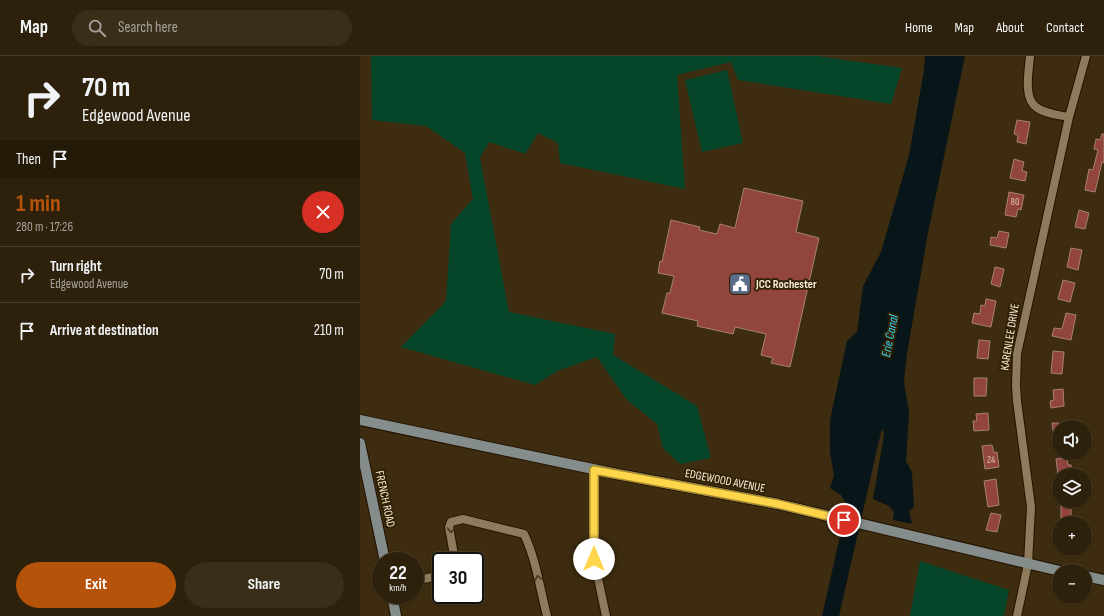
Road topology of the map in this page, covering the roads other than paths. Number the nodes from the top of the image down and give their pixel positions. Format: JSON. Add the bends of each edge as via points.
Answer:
{"nodes":[{"id":1,"x":1030,"y":56,"type":"edge"},
{"id":2,"x":1086,"y":56,"type":"edge"},
{"id":3,"x":1069,"y":117,"type":"junction"},
{"id":4,"x":360,"y":420,"type":"edge"},
{"id":5,"x":360,"y":443,"type":"edge"},
{"id":6,"x":594,"y":470,"type":"junction"},
{"id":7,"x":383,"y":552,"type":"edge"},
{"id":8,"x":453,"y":552,"type":"edge"},
{"id":9,"x":1028,"y":564,"type":"junction"},
{"id":10,"x":1052,"y":569,"type":"edge"},
{"id":11,"x":1092,"y":577,"type":"edge"},
{"id":12,"x":1104,"y":580,"type":"edge"},
{"id":13,"x":394,"y":604,"type":"edge"},
{"id":14,"x":396,"y":616,"type":"edge"},
{"id":15,"x":547,"y":616,"type":"edge"},
{"id":16,"x":606,"y":616,"type":"edge"},
{"id":17,"x":1017,"y":616,"type":"edge"}],
"edges":[{"from":1,"to":3,"type":"street","via":[[1030,101],[1047,112]]},
{"from":2,"to":3,"type":"street","name":"KARENLEE DRIVE"},
{"from":3,"to":9,"type":"street","name":"KARENLEE DRIVE","via":[[1017,354],[1017,401],[1031,507]]},
{"from":4,"to":6,"type":"street","name":"EDGEWOOD AVENUE"},
{"from":5,"to":7,"type":"street","name":"FRENCH ROAD"},
{"from":6,"to":9,"type":"street","name":"EDGEWOOD AVENUE","via":[[713,491],[815,513]]},
{"from":6,"to":16,"type":"street","via":[[594,559]]},
{"from":15,"to":8,"type":"street","one_way":true,"via":[[524,534],[464,519],[455,520],[449,527]]},
{"from":9,"to":10,"type":"street","name":"EDGEWOOD AVENUE"},
{"from":9,"to":17,"type":"street","name":"KARENLEE DRIVE"},
{"from":11,"to":12,"type":"street"},
{"from":13,"to":14,"type":"street"}]}
